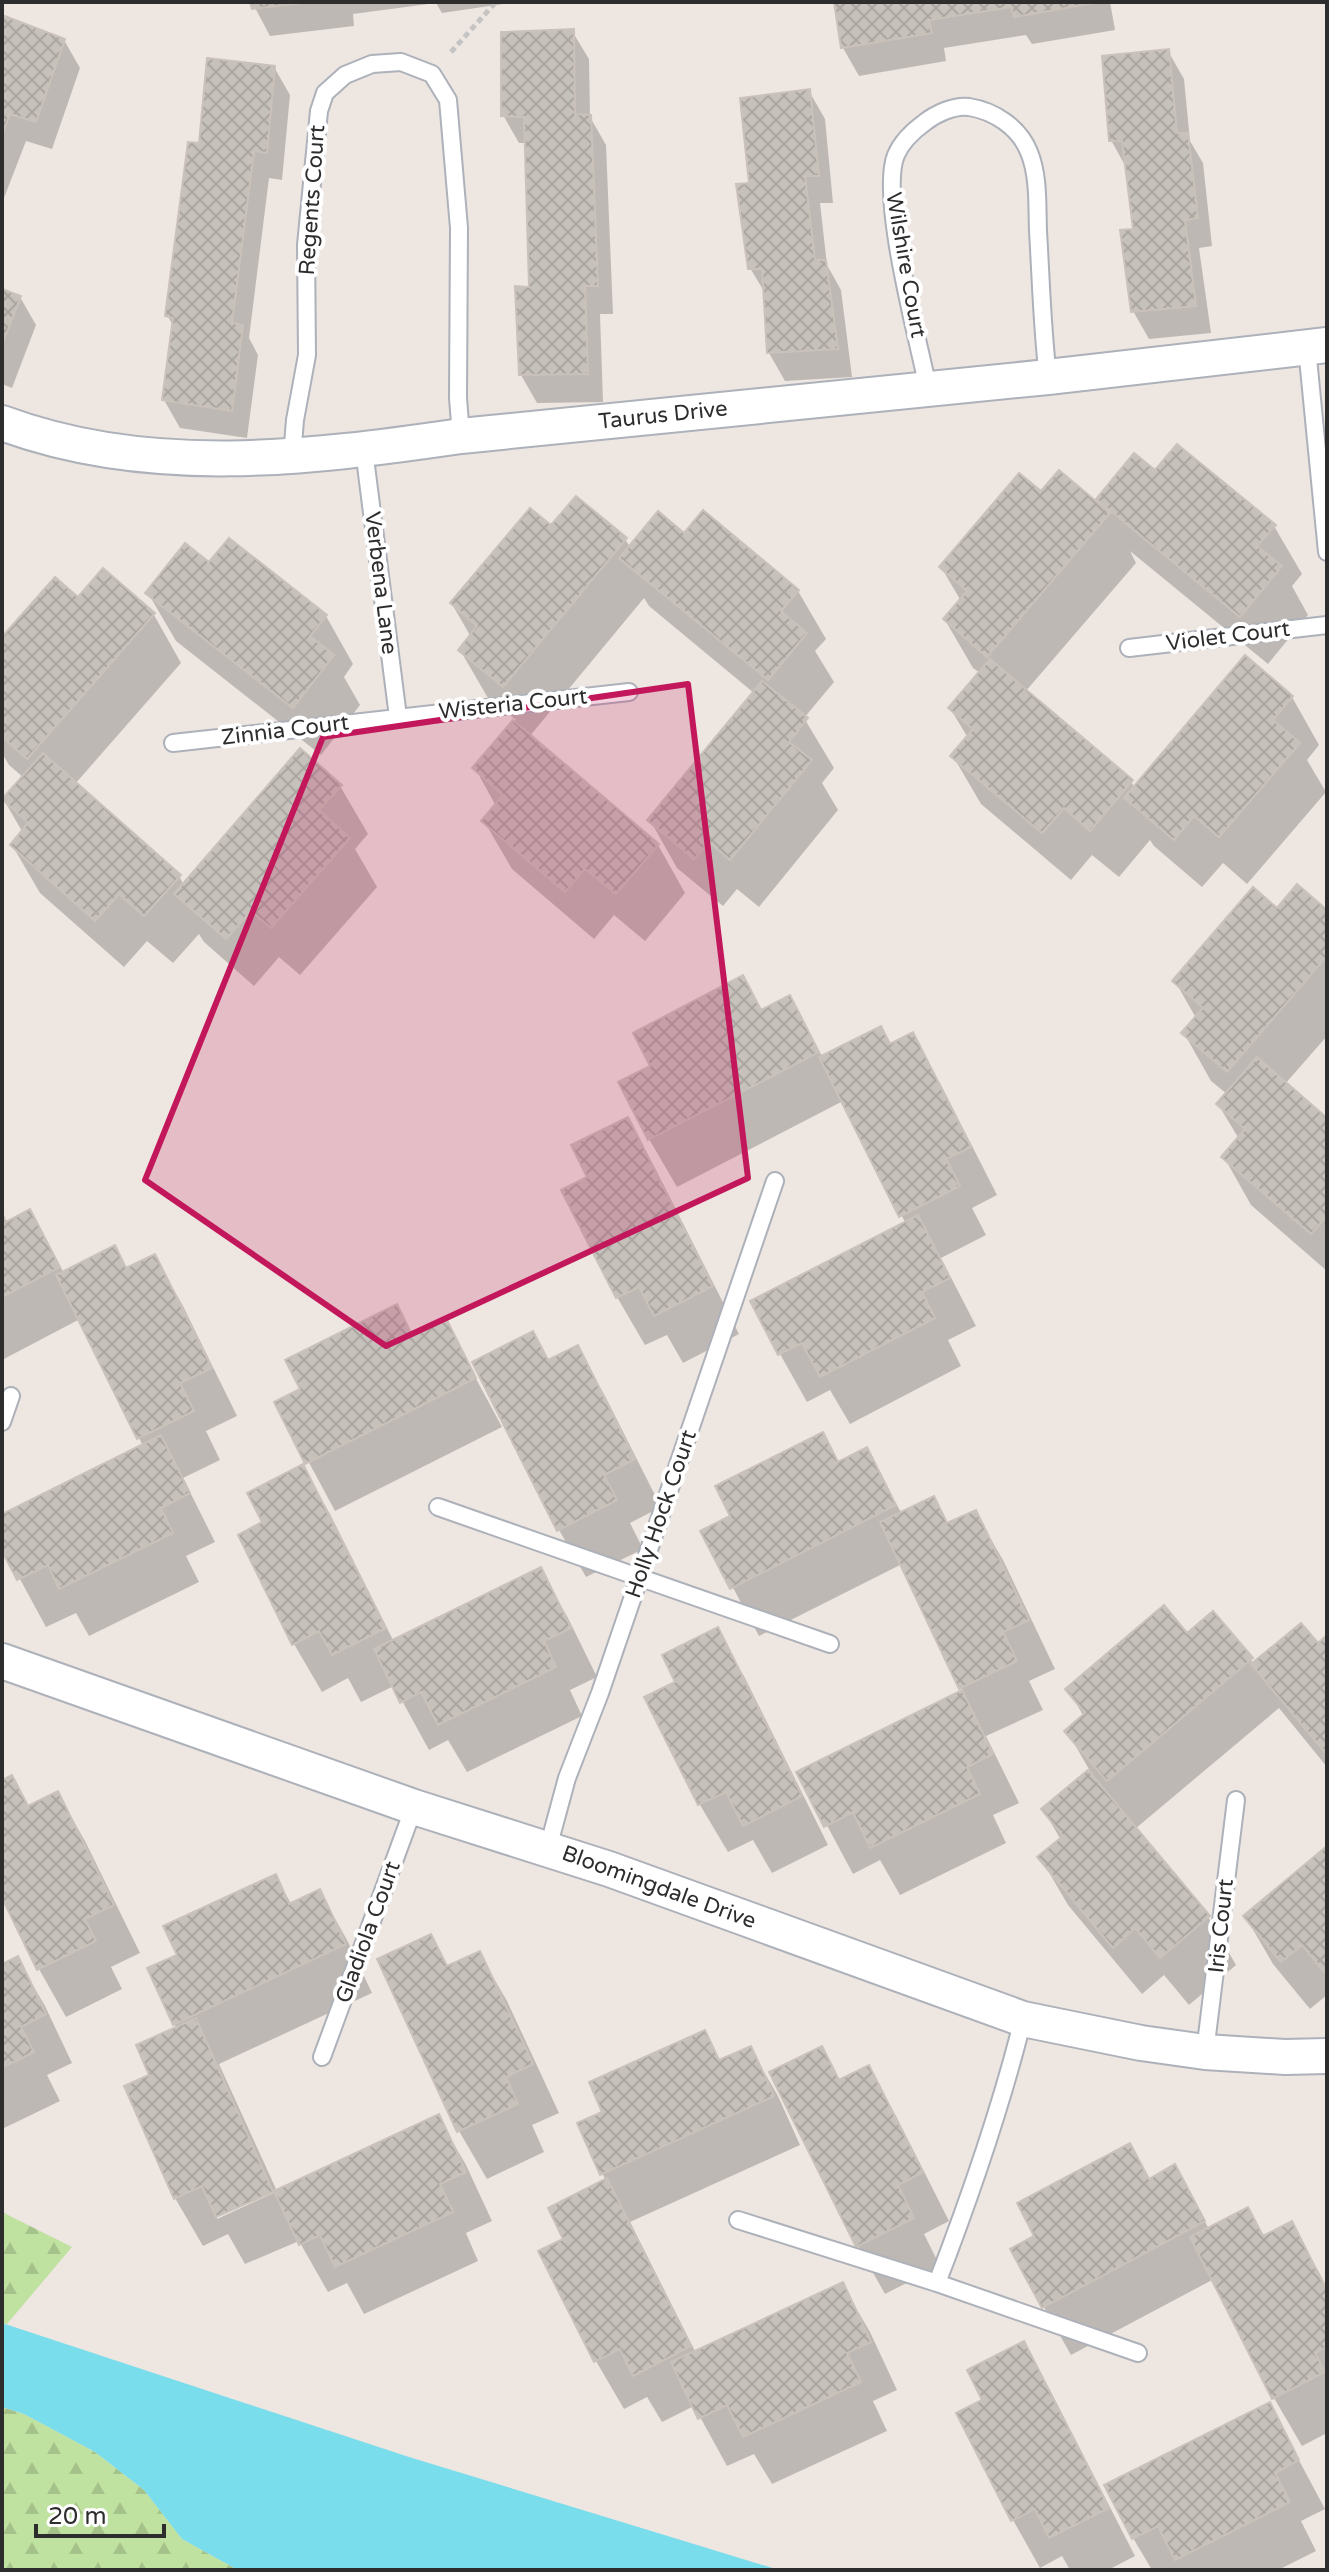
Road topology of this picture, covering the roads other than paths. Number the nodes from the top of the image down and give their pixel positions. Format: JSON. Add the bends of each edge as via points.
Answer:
{"nodes":[{"id":1,"x":1317,"y":346,"type":"edge"},
{"id":2,"x":1048,"y":377,"type":"junction"},
{"id":3,"x":928,"y":388,"type":"junction"},
{"id":4,"x":2,"y":423,"type":"edge"},
{"id":5,"x":461,"y":436,"type":"junction"},
{"id":6,"x":364,"y":450,"type":"junction"},
{"id":7,"x":292,"y":457,"type":"junction"},
{"id":8,"x":1327,"y":552,"type":"edge"},
{"id":9,"x":1327,"y":625,"type":"edge"},
{"id":10,"x":1129,"y":648,"type":"dead end"},
{"id":11,"x":629,"y":692,"type":"dead end"},
{"id":12,"x":398,"y":717,"type":"junction"},
{"id":13,"x":173,"y":743,"type":"dead end"},
{"id":14,"x":775,"y":1181,"type":"dead end"},
{"id":15,"x":11,"y":1396,"type":"dead end"},
{"id":16,"x":2,"y":1422,"type":"edge"},
{"id":17,"x":438,"y":1507,"type":"dead end"},
{"id":18,"x":639,"y":1576,"type":"junction"},
{"id":19,"x":830,"y":1644,"type":"dead end"},
{"id":20,"x":2,"y":1661,"type":"edge"},
{"id":21,"x":1236,"y":1800,"type":"dead end"},
{"id":22,"x":414,"y":1807,"type":"junction"},
{"id":23,"x":548,"y":1848,"type":"junction"},
{"id":24,"x":1023,"y":2019,"type":"junction"},
{"id":25,"x":1205,"y":2052,"type":"junction"},
{"id":26,"x":1327,"y":2056,"type":"edge"},
{"id":27,"x":322,"y":2057,"type":"dead end"},
{"id":28,"x":738,"y":2220,"type":"dead end"},
{"id":29,"x":937,"y":2283,"type":"junction"},
{"id":30,"x":1138,"y":2353,"type":"dead end"}],
"edges":[{"from":1,"to":2,"type":"street","name":"Taurus Drive"},
{"from":1,"to":8,"type":"lane"},
{"from":2,"to":3,"type":"street","name":"Taurus Drive"},
{"from":2,"to":3,"type":"lane","name":"Wilshire Court","via":[[1036,179],[1029,152],[1002,119],[962,106],[933,115],[911,133],[896,155],[891,182]]},
{"from":3,"to":5,"type":"street","name":"Taurus Drive"},
{"from":4,"to":7,"type":"street","name":"Taurus Drive","via":[[78,446],[179,459]]},
{"from":5,"to":6,"type":"street","name":"Taurus Drive"},
{"from":5,"to":7,"type":"lane","name":"Regents Court","via":[[459,228],[448,100],[432,74],[401,62],[372,64],[345,75],[325,93],[319,111],[306,245],[307,355]]},
{"from":6,"to":7,"type":"street","name":"Taurus Drive"},
{"from":6,"to":12,"type":"lane","name":"Verbena Lane"},
{"from":9,"to":10,"type":"lane","name":"Violet Court"},
{"from":11,"to":12,"type":"lane","name":"Wisteria Court"},
{"from":12,"to":13,"type":"lane","name":"Zinnia Court"},
{"from":14,"to":18,"type":"lane","name":"Holly Hock Court"},
{"from":15,"to":16,"type":"lane"},
{"from":17,"to":18,"type":"lane"},
{"from":18,"to":19,"type":"lane"},
{"from":18,"to":23,"type":"lane","name":"Holly Hock Court","via":[[567,1778]]},
{"from":20,"to":22,"type":"street","name":"Bloomingdale Drive"},
{"from":21,"to":25,"type":"lane","name":"Iris Court"},
{"from":22,"to":23,"type":"street","name":"Bloomingdale Drive"},
{"from":22,"to":27,"type":"lane","name":"Gladiola Court"},
{"from":23,"to":24,"type":"street","name":"Bloomingdale Drive"},
{"from":24,"to":25,"type":"street","name":"Bloomingdale Drive"},
{"from":24,"to":29,"type":"lane"},
{"from":25,"to":26,"type":"street","name":"Bloomingdale Drive"},
{"from":28,"to":29,"type":"lane"},
{"from":29,"to":30,"type":"lane"}]}
